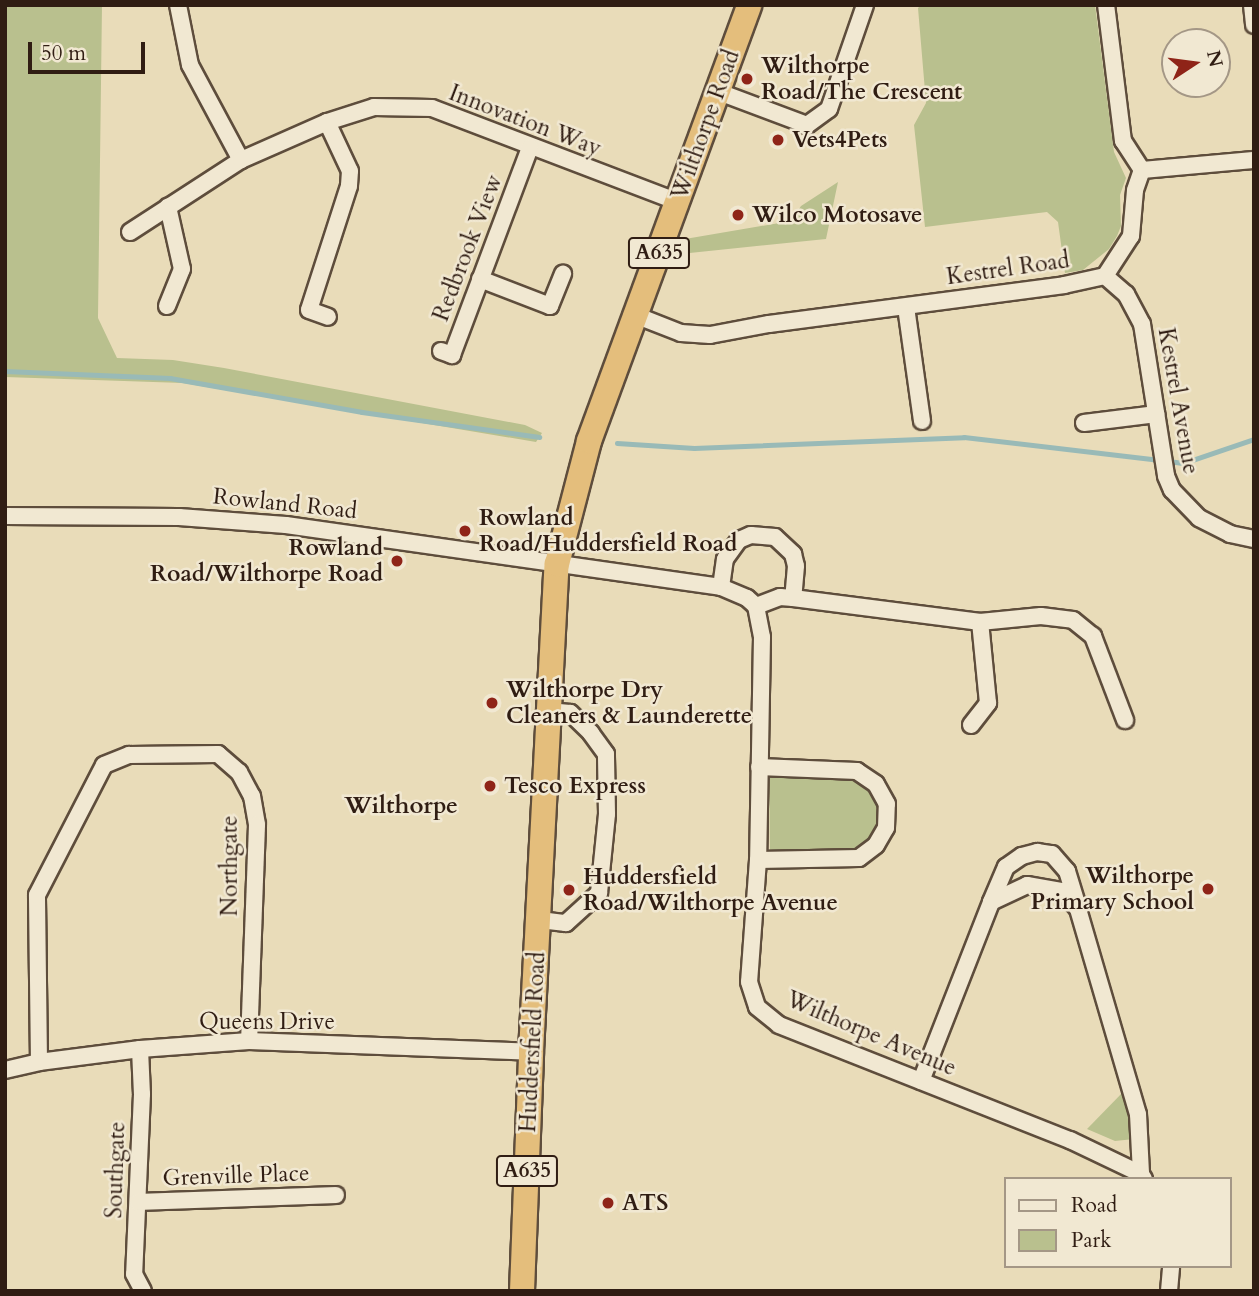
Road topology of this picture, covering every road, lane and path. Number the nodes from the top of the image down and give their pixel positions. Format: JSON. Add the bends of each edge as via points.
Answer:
{"nodes":[{"id":1,"x":178,"y":5,"type":"edge"},
{"id":2,"x":749,"y":5,"type":"edge"},
{"id":3,"x":865,"y":5,"type":"edge"},
{"id":4,"x":1106,"y":5,"type":"edge"},
{"id":5,"x":1252,"y":5,"type":"edge"},
{"id":6,"x":1254,"y":25,"type":"edge"},
{"id":7,"x":719,"y":92,"type":"junction"},
{"id":8,"x":327,"y":122,"type":"junction"},
{"id":9,"x":530,"y":147,"type":"junction"},
{"id":10,"x":241,"y":160,"type":"junction"},
{"id":11,"x":1254,"y":160,"type":"edge"},
{"id":12,"x":1142,"y":170,"type":"junction"},
{"id":13,"x":677,"y":202,"type":"junction"},
{"id":14,"x":168,"y":207,"type":"junction"},
{"id":15,"x":130,"y":232,"type":"dead end"},
{"id":16,"x":563,"y":274,"type":"dead end"},
{"id":17,"x":1105,"y":276,"type":"junction"},
{"id":18,"x":480,"y":279,"type":"junction"},
{"id":19,"x":167,"y":306,"type":"dead end"},
{"id":20,"x":906,"y":306,"type":"junction"},
{"id":21,"x":635,"y":315,"type":"junction"},
{"id":22,"x":328,"y":317,"type":"dead end"},
{"id":23,"x":441,"y":351,"type":"dead end"},
{"id":24,"x":1156,"y":414,"type":"junction"},
{"id":25,"x":922,"y":421,"type":"dead end"},
{"id":26,"x":1084,"y":423,"type":"dead end"},
{"id":27,"x":589,"y":441,"type":"joint"},
{"id":28,"x":5,"y":516,"type":"edge"},
{"id":29,"x":1254,"y":539,"type":"edge"},
{"id":30,"x":557,"y":564,"type":"junction"},
{"id":31,"x":721,"y":587,"type":"junction"},
{"id":32,"x":793,"y":597,"type":"junction"},
{"id":33,"x":755,"y":607,"type":"junction"},
{"id":34,"x":980,"y":622,"type":"junction"},
{"id":35,"x":548,"y":711,"type":"junction"},
{"id":36,"x":1125,"y":720,"type":"dead end"},
{"id":37,"x":971,"y":726,"type":"dead end"},
{"id":38,"x":759,"y":767,"type":"junction"},
{"id":39,"x":758,"y":860,"type":"junction"},
{"id":40,"x":991,"y":902,"type":"junction"},
{"id":41,"x":1079,"y":909,"type":"junction"},
{"id":42,"x":540,"y":920,"type":"junction"},
{"id":43,"x":249,"y":1041,"type":"junction"},
{"id":44,"x":140,"y":1049,"type":"junction"},
{"id":45,"x":531,"y":1052,"type":"junction"},
{"id":46,"x":39,"y":1062,"type":"junction"},
{"id":47,"x":5,"y":1070,"type":"edge"},
{"id":48,"x":922,"y":1081,"type":"junction"},
{"id":49,"x":1143,"y":1176,"type":"edge"},
{"id":50,"x":336,"y":1195,"type":"dead end"},
{"id":51,"x":138,"y":1202,"type":"junction"},
{"id":52,"x":1171,"y":1268,"type":"edge"},
{"id":53,"x":143,"y":1291,"type":"edge"},
{"id":54,"x":522,"y":1291,"type":"edge"},
{"id":55,"x":1169,"y":1291,"type":"edge"}],
"edges":[{"from":1,"to":10,"type":"street","via":[[190,65]]},
{"from":2,"to":7,"type":"highway","name":"Wilthorpe Road","number":"A635"},
{"from":3,"to":7,"type":"street","via":[[828,109],[807,125]]},
{"from":4,"to":12,"type":"street","via":[[1123,141]]},
{"from":5,"to":6,"type":"street"},
{"from":7,"to":13,"type":"highway","name":"Wilthorpe Road","number":"A635"},
{"from":8,"to":9,"type":"street","name":"Innovation Way","via":[[374,107],[432,108]]},
{"from":8,"to":10,"type":"street","name":"Innovation Way"},
{"from":8,"to":22,"type":"street","via":[[350,171],[309,310]]},
{"from":9,"to":13,"type":"street","name":"Innovation Way"},
{"from":9,"to":18,"type":"street","name":"Redbrook View"},
{"from":10,"to":14,"type":"street","name":"Innovation Way"},
{"from":11,"to":12,"type":"street"},
{"from":12,"to":17,"type":"street","name":"Kestrel Road","via":[[1135,190],[1131,236]]},
{"from":13,"to":21,"type":"highway","name":"Wilthorpe Road","number":"A635"},
{"from":14,"to":15,"type":"street","name":"Innovation Way"},
{"from":14,"to":19,"type":"street","via":[[182,269]]},
{"from":16,"to":18,"type":"street","via":[[550,306]]},
{"from":17,"to":20,"type":"street","name":"Kestrel Road"},
{"from":17,"to":24,"type":"street","name":"Kestrel Avenue","via":[[1126,294],[1142,324]]},
{"from":18,"to":23,"type":"street","name":"Redbrook View","via":[[452,355]]},
{"from":20,"to":21,"type":"street","name":"Kestrel Road","via":[[697,336]]},
{"from":20,"to":25,"type":"street"},
{"from":21,"to":27,"type":"highway","name":"Wilthorpe Road","number":"A635"},
{"from":24,"to":26,"type":"street"},
{"from":24,"to":29,"type":"street","name":"Kestrel Avenue","via":[[1172,489],[1199,518],[1230,534]]},
{"from":27,"to":30,"type":"highway","name":"Huddersfield Road","number":"A635"},
{"from":28,"to":30,"type":"street","name":"Rowland Road","via":[[100,514],[234,520]]},
{"from":30,"to":31,"type":"street"},
{"from":30,"to":35,"type":"highway","name":"Huddersfield Road","number":"A635"},
{"from":31,"to":32,"type":"street","via":[[730,548],[751,534],[763,534],[775,537],[793,554]]},
{"from":31,"to":33,"type":"street","via":[[747,598]]},
{"from":32,"to":33,"type":"street"},
{"from":32,"to":34,"type":"street"},
{"from":33,"to":38,"type":"street","name":"Wilthorpe Avenue","via":[[762,637]]},
{"from":34,"to":36,"type":"street","via":[[1041,617],[1073,620],[1093,636]]},
{"from":34,"to":37,"type":"street","via":[[988,703]]},
{"from":35,"to":42,"type":"highway","name":"Huddersfield Road","number":"A635"},
{"from":35,"to":42,"type":"street","name":"Huddersfield Road","via":[[570,713],[607,754],[607,814],[599,893],[566,923]]},
{"from":38,"to":39,"type":"street","name":"Wilthorpe Avenue"},
{"from":38,"to":39,"type":"street","via":[[857,771],[876,784],[887,804],[886,828],[876,845],[859,858]]},
{"from":39,"to":48,"type":"street","name":"Wilthorpe Avenue","via":[[749,982],[758,1006],[779,1025]]},
{"from":40,"to":41,"type":"street","via":[[1027,885],[1062,891]]},
{"from":40,"to":41,"type":"street","via":[[1006,867],[1037,852],[1052,854],[1067,871]]},
{"from":40,"to":48,"type":"street"},
{"from":41,"to":49,"type":"street","via":[[1138,1114]]},
{"from":42,"to":45,"type":"highway","name":"Huddersfield Road","number":"A635"},
{"from":43,"to":44,"type":"street","name":"Queens Drive"},
{"from":43,"to":45,"type":"street","name":"Queens Drive"},
{"from":43,"to":46,"type":"street","name":"Northgate","via":[[257,825],[252,796],[239,772],[218,754],[129,755],[104,765],[37,895]]},
{"from":44,"to":46,"type":"street","name":"Queens Drive"},
{"from":44,"to":51,"type":"street","name":"Southgate"},
{"from":45,"to":54,"type":"highway","name":"Huddersfield Road","number":"A635"},
{"from":46,"to":47,"type":"street","name":"Queens Drive"},
{"from":48,"to":49,"type":"street","name":"Wilthorpe Avenue","via":[[1070,1140]]},
{"from":50,"to":51,"type":"street","name":"Grenville Place"},
{"from":51,"to":53,"type":"street","name":"Southgate","via":[[134,1274]]},
{"from":52,"to":55,"type":"street"}]}
